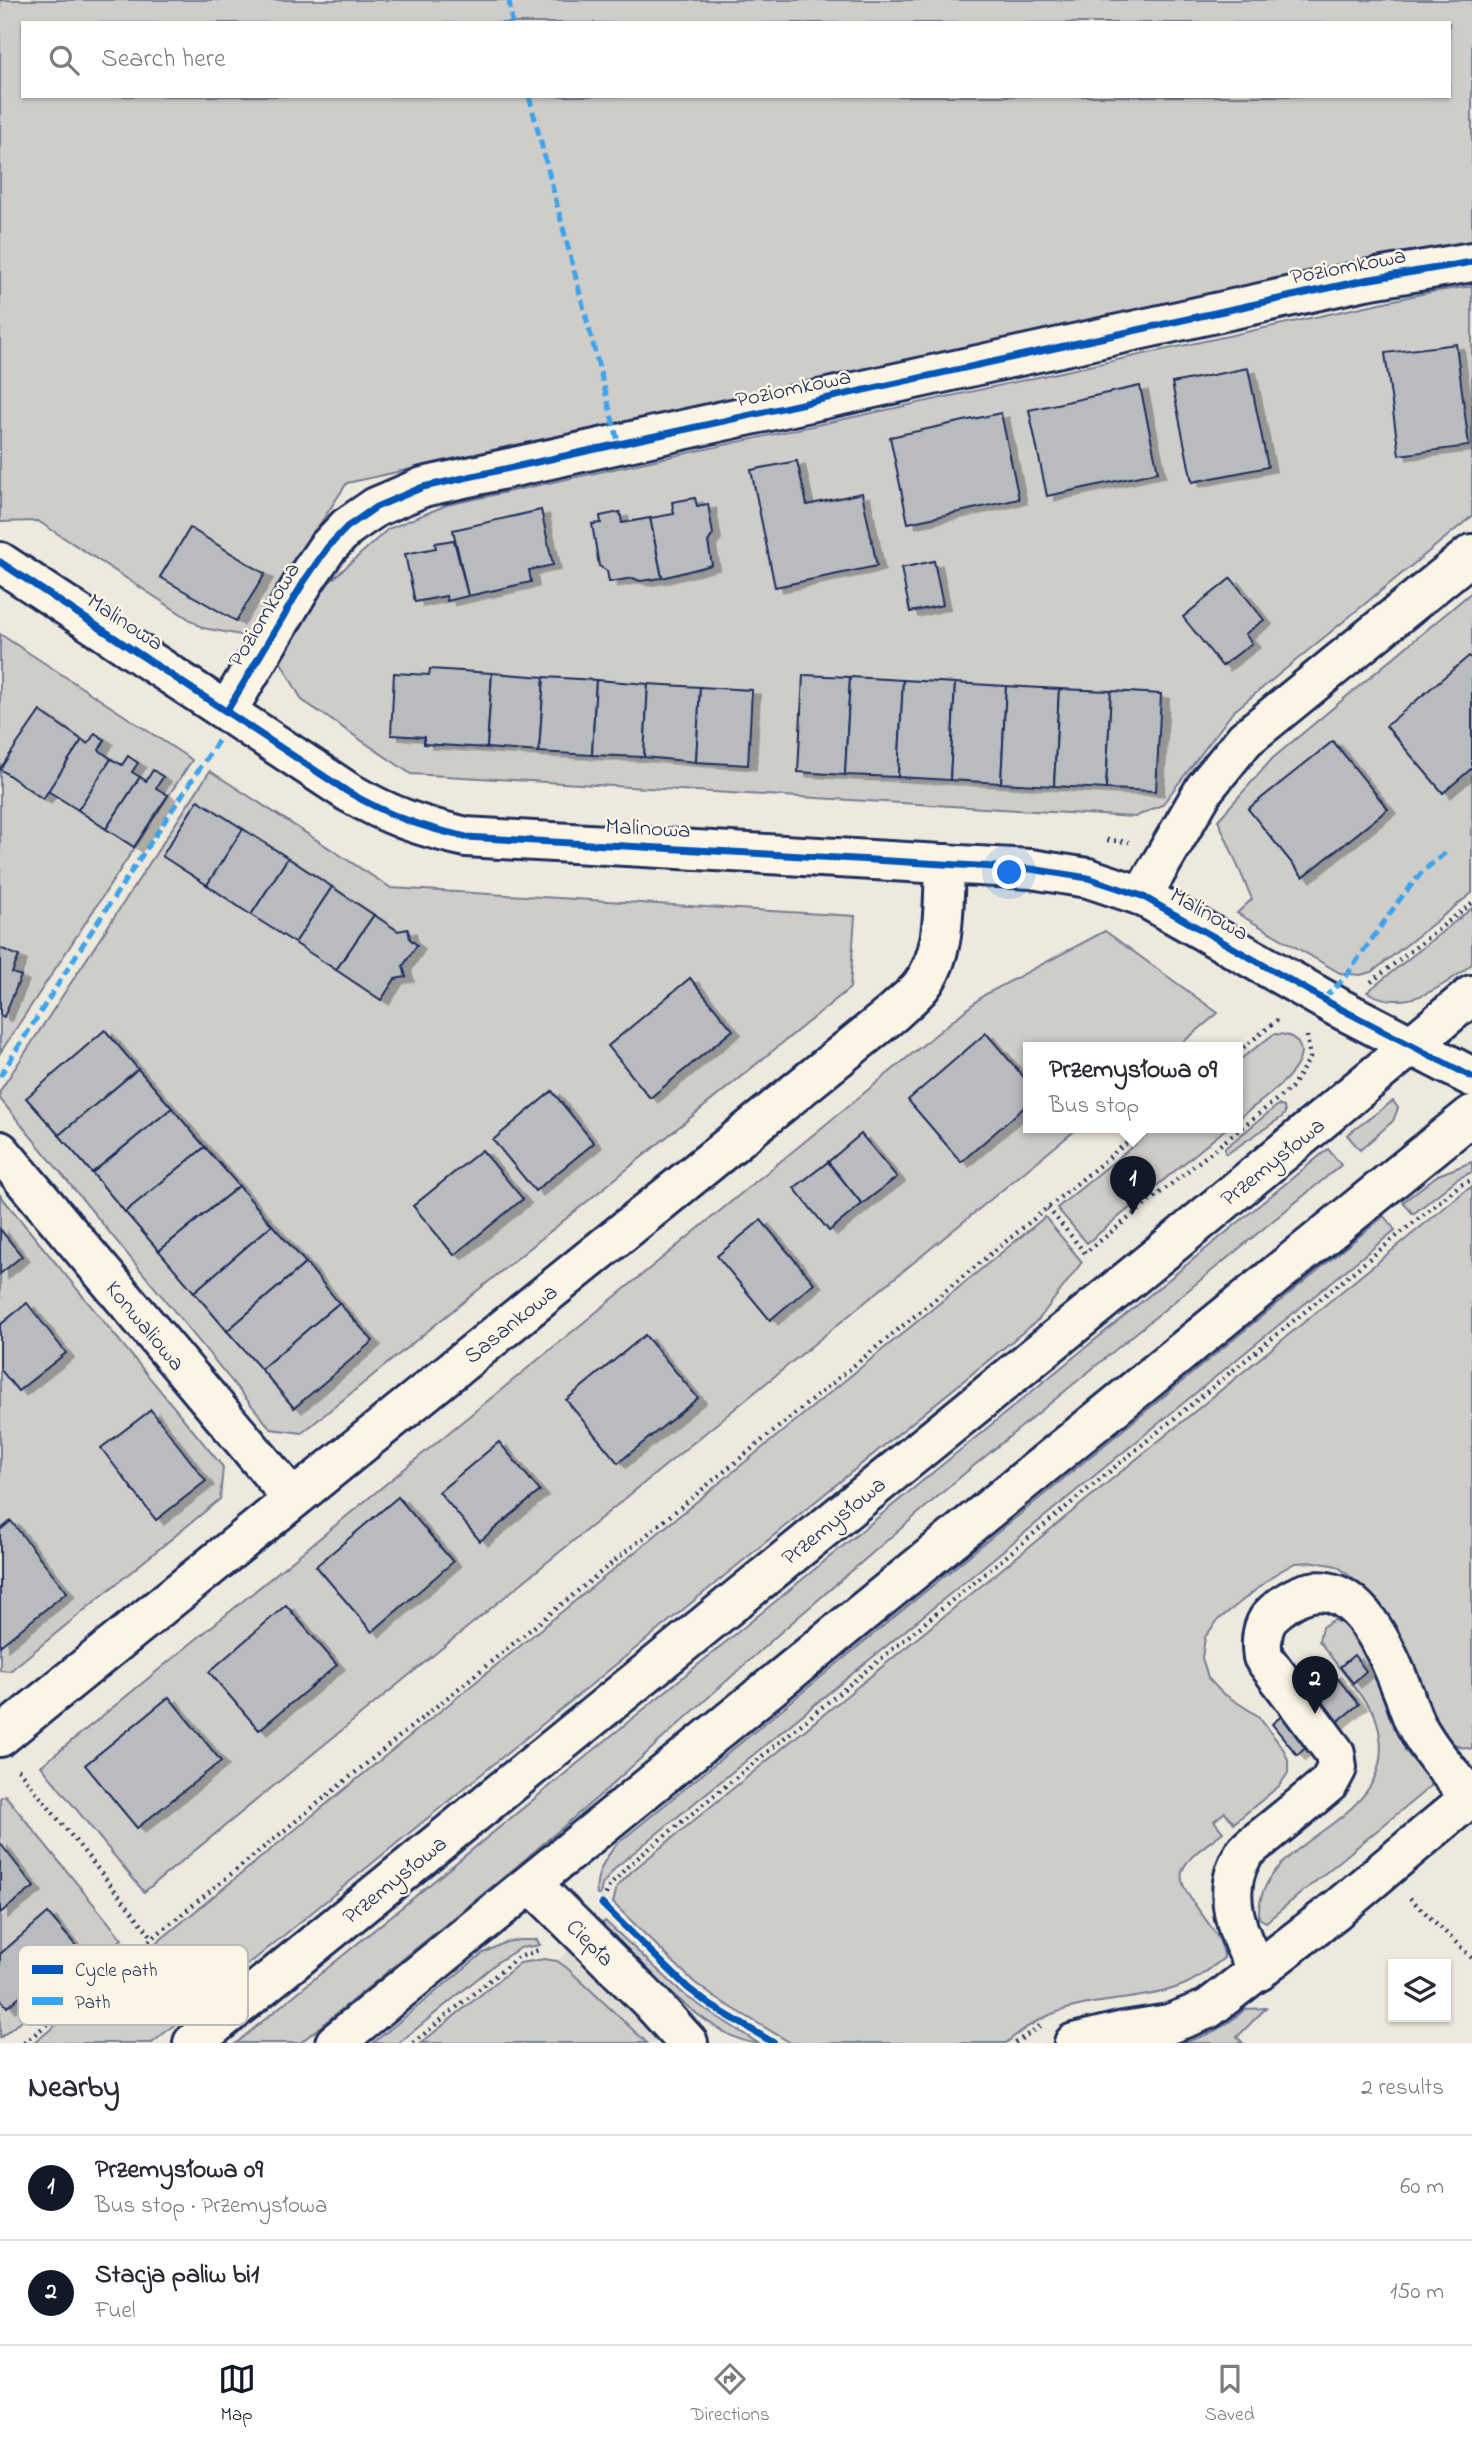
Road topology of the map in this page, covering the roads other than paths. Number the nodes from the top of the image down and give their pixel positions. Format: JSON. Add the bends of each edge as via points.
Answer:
{"nodes":[{"id":1,"x":1472,"y":262,"type":"edge"},
{"id":2,"x":1472,"y":554,"type":"edge"},
{"id":3,"x":0,"y":562,"type":"edge"},
{"id":4,"x":227,"y":711,"type":"junction"},
{"id":5,"x":944,"y":863,"type":"junction"},
{"id":6,"x":1142,"y":896,"type":"junction"},
{"id":7,"x":1472,"y":995,"type":"edge"},
{"id":8,"x":1411,"y":1046,"type":"junction"},
{"id":9,"x":1472,"y":1077,"type":"edge"},
{"id":10,"x":1472,"y":1115,"type":"edge"},
{"id":11,"x":0,"y":1151,"type":"edge"},
{"id":12,"x":293,"y":1499,"type":"junction"},
{"id":13,"x":8,"y":1752,"type":"edge"},
{"id":14,"x":1471,"y":1796,"type":"edge"},
{"id":15,"x":531,"y":1884,"type":"junction"},
{"id":16,"x":1259,"y":1971,"type":"junction"},
{"id":17,"x":248,"y":1998,"type":"edge"},
{"id":18,"x":650,"y":2001,"type":"junction"},
{"id":19,"x":215,"y":2025,"type":"edge"},
{"id":20,"x":193,"y":2043,"type":"edge"},
{"id":21,"x":335,"y":2043,"type":"edge"},
{"id":22,"x":688,"y":2043,"type":"edge"},
{"id":23,"x":718,"y":2043,"type":"edge"},
{"id":24,"x":1074,"y":2043,"type":"edge"}],
"edges":[{"from":1,"to":4,"type":"street","name":"Poziomkowa","via":[[1365,280],[423,488],[376,507],[327,548]]},
{"from":2,"to":6,"type":"street","name":"Malinowa","via":[[1245,739],[1205,788]]},
{"from":3,"to":4,"type":"street","name":"Malinowa"},
{"from":4,"to":5,"type":"street","name":"Malinowa","via":[[381,811],[420,827],[466,837]]},
{"from":5,"to":6,"type":"street","name":"Malinowa","via":[[1076,876]]},
{"from":5,"to":12,"type":"street","name":"Sasankowa","via":[[942,929],[935,960],[921,986]]},
{"from":6,"to":8,"type":"street","name":"Malinowa","via":[[1351,998]]},
{"from":7,"to":8,"type":"street","name":"Przemysłowa"},
{"from":8,"to":9,"type":"street","name":"Malinowa"},
{"from":8,"to":17,"type":"street","name":"Przemysłowa"},
{"from":10,"to":15,"type":"street"},
{"from":11,"to":12,"type":"street","name":"Konwaliowa"},
{"from":12,"to":13,"type":"street","name":"Sasankowa"},
{"from":14,"to":16,"type":"street"},
{"from":14,"to":16,"type":"street","via":[[1414,1723],[1380,1641],[1360,1611],[1333,1592],[1312,1592],[1291,1598],[1272,1613],[1263,1628],[1263,1657],[1335,1753],[1337,1768],[1329,1783],[1244,1853],[1236,1870],[1234,1914],[1244,1948]]},
{"from":15,"to":18,"type":"street","name":"Ciepła"},
{"from":15,"to":21,"type":"street"},
{"from":16,"to":24,"type":"street","via":[[1209,2009],[1169,2024]]},
{"from":18,"to":22,"type":"street","name":"Ciepła"},
{"from":18,"to":23,"type":"street","name":"Ciepła"},
{"from":19,"to":20,"type":"street","name":"Przemysłowa"}]}
